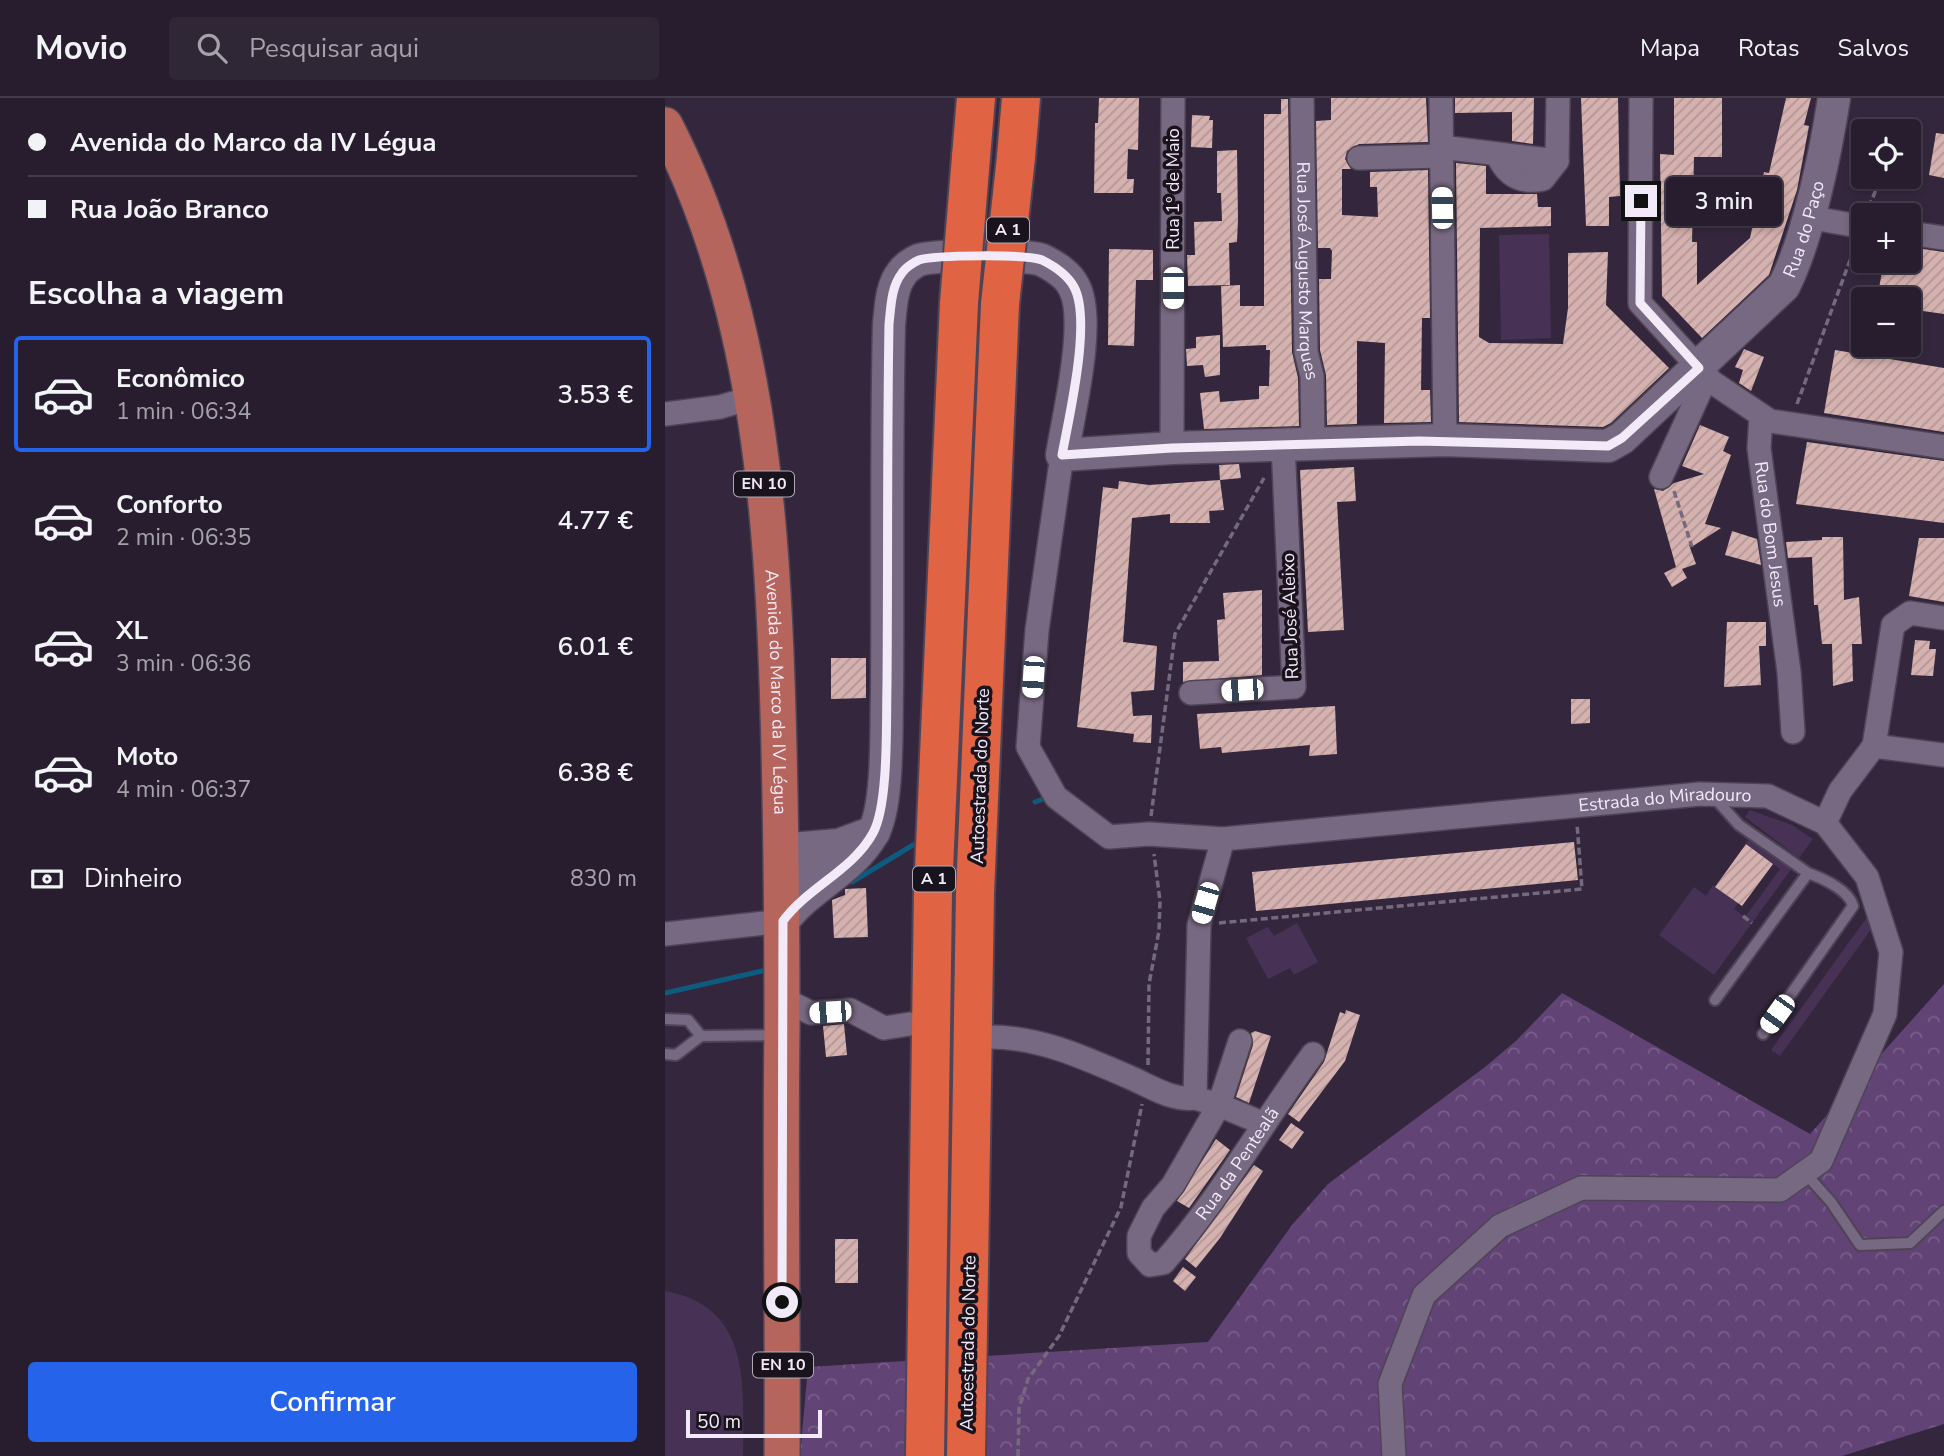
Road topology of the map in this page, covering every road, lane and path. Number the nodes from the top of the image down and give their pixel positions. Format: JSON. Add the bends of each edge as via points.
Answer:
{"nodes":[{"id":1,"x":977,"y":98,"type":"edge"},
{"id":2,"x":1021,"y":98,"type":"edge"},
{"id":3,"x":1173,"y":98,"type":"edge"},
{"id":4,"x":1302,"y":98,"type":"edge"},
{"id":5,"x":1441,"y":98,"type":"edge"},
{"id":6,"x":1558,"y":98,"type":"edge"},
{"id":7,"x":1641,"y":98,"type":"edge"},
{"id":8,"x":1834,"y":98,"type":"edge"},
{"id":9,"x":670,"y":144,"type":"edge"},
{"id":10,"x":1441,"y":151,"type":"junction"},
{"id":11,"x":1359,"y":159,"type":"dead end"},
{"id":12,"x":1807,"y":218,"type":"junction"},
{"id":13,"x":1851,"y":229,"type":"edge"},
{"id":14,"x":1921,"y":235,"type":"edge"},
{"id":15,"x":1944,"y":238,"type":"edge"},
{"id":16,"x":1851,"y":258,"type":"edge"},
{"id":17,"x":1703,"y":372,"type":"junction"},
{"id":18,"x":754,"y":397,"type":"junction"},
{"id":19,"x":1797,"y":405,"type":"dead end"},
{"id":20,"x":665,"y":414,"type":"edge"},
{"id":21,"x":1761,"y":416,"type":"junction"},
{"id":22,"x":1445,"y":440,"type":"junction"},
{"id":23,"x":1298,"y":443,"type":"junction"},
{"id":24,"x":1944,"y":447,"type":"edge"},
{"id":25,"x":1172,"y":448,"type":"junction"},
{"id":26,"x":1062,"y":455,"type":"junction"},
{"id":27,"x":1661,"y":477,"type":"joint"},
{"id":28,"x":1692,"y":547,"type":"dead end"},
{"id":29,"x":1944,"y":618,"type":"edge"},
{"id":30,"x":1191,"y":693,"type":"dead end"},
{"id":31,"x":1793,"y":732,"type":"dead end"},
{"id":32,"x":1874,"y":746,"type":"junction"},
{"id":33,"x":1944,"y":755,"type":"edge"},
{"id":34,"x":1154,"y":793,"type":"dead end"},
{"id":35,"x":1711,"y":794,"type":"junction"},
{"id":36,"x":1575,"y":807,"type":"junction"},
{"id":37,"x":1825,"y":822,"type":"junction"},
{"id":38,"x":874,"y":832,"type":"junction"},
{"id":39,"x":1149,"y":834,"type":"junction"},
{"id":40,"x":1223,"y":839,"type":"junction"},
{"id":41,"x":789,"y":844,"type":"junction"},
{"id":42,"x":840,"y":869,"type":"junction"},
{"id":43,"x":1808,"y":873,"type":"junction"},
{"id":44,"x":1744,"y":916,"type":"dead end"},
{"id":45,"x":783,"y":921,"type":"junction"},
{"id":46,"x":1752,"y":923,"type":"dead end"},
{"id":47,"x":1199,"y":925,"type":"junction"},
{"id":48,"x":665,"y":934,"type":"edge"},
{"id":49,"x":782,"y":998,"type":"junction"},
{"id":50,"x":1715,"y":1000,"type":"dead end"},
{"id":51,"x":665,"y":1019,"type":"edge"},
{"id":52,"x":910,"y":1024,"type":"dead end"},
{"id":53,"x":1763,"y":1034,"type":"dead end"},
{"id":54,"x":782,"y":1035,"type":"junction"},
{"id":55,"x":701,"y":1036,"type":"junction"},
{"id":56,"x":990,"y":1037,"type":"dead end"},
{"id":57,"x":1240,"y":1041,"type":"dead end"},
{"id":58,"x":665,"y":1054,"type":"edge"},
{"id":59,"x":1313,"y":1054,"type":"dead end"},
{"id":60,"x":1145,"y":1084,"type":"junction"},
{"id":61,"x":1195,"y":1098,"type":"junction"},
{"id":62,"x":1219,"y":1105,"type":"junction"},
{"id":63,"x":1262,"y":1124,"type":"junction"},
{"id":64,"x":1805,"y":1173,"type":"junction"},
{"id":65,"x":1944,"y":1211,"type":"edge"},
{"id":66,"x":782,"y":1456,"type":"edge"},
{"id":67,"x":925,"y":1456,"type":"edge"},
{"id":68,"x":966,"y":1456,"type":"edge"},
{"id":69,"x":1018,"y":1456,"type":"edge"},
{"id":70,"x":1395,"y":1456,"type":"edge"}],
"edges":[{"from":1,"to":67,"type":"highway","number":"A 1","bridge":true,"via":[[959,303],[933,892]]},
{"from":2,"to":68,"type":"highway","name":"Autoestrada do Norte","number":"A 1","bridge":true,"via":[[1000,304],[975,893]]},
{"from":3,"to":25,"type":"street","name":"Rua 1º de Maio"},
{"from":4,"to":23,"type":"street","name":"Rua José Augusto Marques","via":[[1305,352],[1312,376]]},
{"from":5,"to":10,"type":"street"},
{"from":6,"to":10,"type":"street","via":[[1557,161],[1543,179],[1520,180],[1503,168],[1497,154]]},
{"from":7,"to":17,"type":"street","via":[[1640,303]]},
{"from":8,"to":12,"type":"street","name":"Rua do Paço"},
{"from":9,"to":18,"type":"main road","name":"Avenida do Marco da IV Légua","number":"EN 10","via":[[715,242]]},
{"from":10,"to":11,"type":"street"},
{"from":10,"to":22,"type":"street"},
{"from":12,"to":13,"type":"street"},
{"from":12,"to":17,"type":"street","name":"Rua do Paço","via":[[1784,286]]},
{"from":14,"to":15,"type":"street"},
{"from":16,"to":19,"type":"path"},
{"from":17,"to":21,"type":"street"},
{"from":17,"to":22,"type":"street","name":"Rua do Paço","via":[[1608,446]]},
{"from":17,"to":27,"type":"street"},
{"from":18,"to":20,"type":"street"},
{"from":18,"to":41,"type":"main road","name":"Avenida do Marco da IV Légua","number":"EN 10","via":[[769,525]]},
{"from":21,"to":24,"type":"street","via":[[1789,426]]},
{"from":21,"to":31,"type":"street","name":"Rua do Bom Jesus","via":[[1759,448]]},
{"from":22,"to":23,"type":"street","name":"Rua do Paço"},
{"from":23,"to":25,"type":"street","name":"Rua do Paço"},
{"from":23,"to":30,"type":"street","name":"Rua José Aleixo","via":[[1294,687]]},
{"from":23,"to":34,"type":"path","via":[[1175,634]]},
{"from":25,"to":26,"type":"street","name":"Rua do Paço"},
{"from":26,"to":38,"type":"street","via":[[1080,342],[1080,307],[1075,287],[1063,272],[1039,259],[939,256],[917,261],[902,272],[891,297],[889,324],[886,722],[881,812]]},
{"from":26,"to":39,"type":"street","name":"Estrada do Miradouro","via":[[1037,630],[1028,747],[1056,797],[1109,837]]},
{"from":27,"to":28,"type":"path","via":[[1672,486]]},
{"from":29,"to":32,"type":"street","via":[[1910,614],[1893,625]]},
{"from":32,"to":33,"type":"street"},
{"from":32,"to":37,"type":"street","via":[[1840,791]]},
{"from":35,"to":36,"type":"street","name":"Estrada do Miradouro"},
{"from":35,"to":37,"type":"street","name":"Estrada do Miradouro","via":[[1767,796]]},
{"from":35,"to":43,"type":"lane","via":[[1739,825]]},
{"from":36,"to":40,"type":"street","name":"Estrada do Miradouro"},
{"from":36,"to":47,"type":"path","via":[[1582,889]]},
{"from":37,"to":64,"type":"street","name":"Estrada do Miradouro","via":[[1867,877],[1891,952],[1885,1014],[1821,1161]]},
{"from":38,"to":41,"type":"street","via":[[839,845]]},
{"from":38,"to":42,"type":"street"},
{"from":39,"to":40,"type":"street","name":"Estrada do Miradouro"},
{"from":39,"to":60,"type":"path","via":[[1160,901],[1158,951],[1149,984]]},
{"from":40,"to":47,"type":"street"},
{"from":41,"to":42,"type":"street","via":[[812,872]]},
{"from":41,"to":45,"type":"main road","name":"Avenida do Marco da IV Légua","number":"EN 10"},
{"from":42,"to":45,"type":"street"},
{"from":43,"to":50,"type":"lane"},
{"from":43,"to":53,"type":"lane","via":[[1849,897],[1851,912]]},
{"from":44,"to":46,"type":"path"},
{"from":45,"to":48,"type":"street"},
{"from":45,"to":49,"type":"main road","name":"Avenida do Marco da IV Légua","number":"EN 10"},
{"from":47,"to":61,"type":"street"},
{"from":49,"to":52,"type":"street","via":[[810,1013],[850,1010],[884,1028]]},
{"from":49,"to":54,"type":"main road","name":"Avenida do Marco da IV Légua","number":"EN 10"},
{"from":51,"to":55,"type":"lane","via":[[688,1020]]},
{"from":54,"to":55,"type":"lane"},
{"from":54,"to":66,"type":"main road","name":"Avenida do Marco da IV Légua","number":"EN 10"},
{"from":55,"to":58,"type":"lane","via":[[676,1055]]},
{"from":56,"to":60,"type":"street","via":[[1041,1041]]},
{"from":57,"to":62,"type":"street"},
{"from":59,"to":63,"type":"street","name":"Rua da Pentealã"},
{"from":60,"to":61,"type":"street","via":[[1183,1100]]},
{"from":60,"to":69,"type":"path","via":[[1121,1207],[1059,1336],[1028,1379],[1019,1409]]},
{"from":61,"to":62,"type":"street"},
{"from":62,"to":63,"type":"street"},
{"from":62,"to":63,"type":"street","name":"Rua da Pentealã","via":[[1139,1236],[1142,1258],[1156,1266],[1200,1221]]},
{"from":64,"to":65,"type":"lane","via":[[1860,1245],[1910,1243]]},
{"from":64,"to":70,"type":"street","name":"Estrada do Miradouro","via":[[1780,1190],[1581,1188],[1500,1226],[1424,1295],[1390,1384]]}]}
